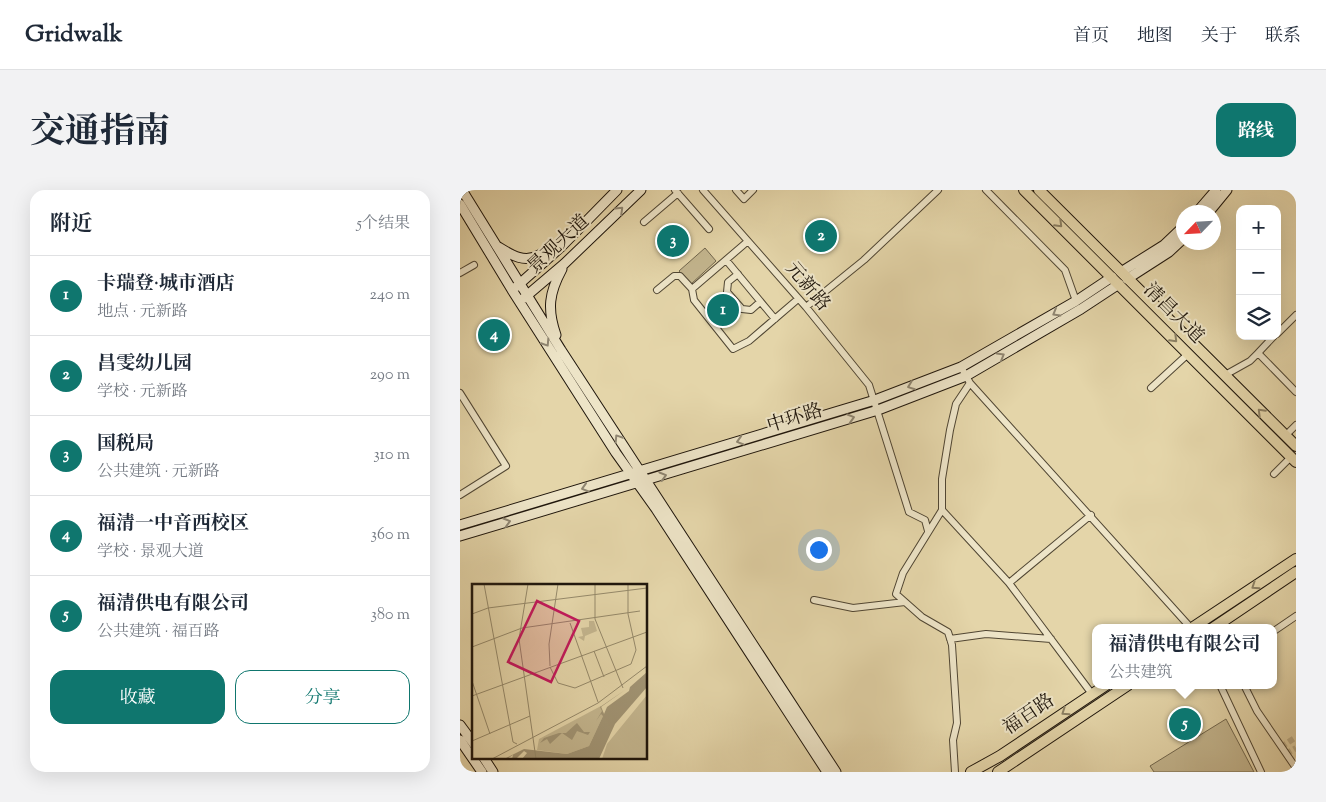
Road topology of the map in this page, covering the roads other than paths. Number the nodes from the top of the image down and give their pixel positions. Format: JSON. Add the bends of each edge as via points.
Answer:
{"nodes":[{"id":1,"x":462,"y":190,"type":"edge"},
{"id":2,"x":617,"y":190,"type":"edge"},
{"id":3,"x":641,"y":190,"type":"edge"},
{"id":4,"x":703,"y":190,"type":"edge"},
{"id":5,"x":736,"y":190,"type":"edge"},
{"id":6,"x":753,"y":190,"type":"edge"},
{"id":7,"x":938,"y":190,"type":"edge"},
{"id":8,"x":986,"y":190,"type":"edge"},
{"id":9,"x":1024,"y":190,"type":"edge"},
{"id":10,"x":1039,"y":190,"type":"edge"},
{"id":11,"x":1216,"y":190,"type":"edge"},
{"id":12,"x":1226,"y":190,"type":"edge"},
{"id":13,"x":676,"y":191,"type":"edge"},
{"id":14,"x":460,"y":204,"type":"edge"},
{"id":15,"x":1203,"y":205,"type":"edge"},
{"id":16,"x":1214,"y":205,"type":"edge"},
{"id":17,"x":644,"y":222,"type":"dead end"},
{"id":18,"x":709,"y":229,"type":"dead end"},
{"id":19,"x":1176,"y":234,"type":"edge"},
{"id":20,"x":748,"y":241,"type":"junction"},
{"id":21,"x":495,"y":245,"type":"junction"},
{"id":22,"x":1176,"y":245,"type":"edge"},
{"id":23,"x":560,"y":247,"type":"junction"},
{"id":24,"x":726,"y":260,"type":"junction"},
{"id":25,"x":564,"y":264,"type":"junction"},
{"id":26,"x":474,"y":265,"type":"dead end"},
{"id":27,"x":460,"y":273,"type":"edge"},
{"id":28,"x":738,"y":274,"type":"junction"},
{"id":29,"x":1120,"y":278,"type":"junction"},
{"id":30,"x":519,"y":284,"type":"junction"},
{"id":31,"x":692,"y":289,"type":"junction"},
{"id":32,"x":512,"y":290,"type":"junction"},
{"id":33,"x":657,"y":290,"type":"dead end"},
{"id":34,"x":798,"y":298,"type":"junction"},
{"id":35,"x":523,"y":299,"type":"junction"},
{"id":36,"x":1076,"y":301,"type":"junction"},
{"id":37,"x":760,"y":302,"type":"junction"},
{"id":38,"x":806,"y":308,"type":"junction"},
{"id":39,"x":1296,"y":315,"type":"edge"},
{"id":40,"x":775,"y":319,"type":"junction"},
{"id":41,"x":1281,"y":330,"type":"edge"},
{"id":42,"x":1270,"y":340,"type":"edge"},
{"id":43,"x":561,"y":350,"type":"junction"},
{"id":44,"x":1258,"y":353,"type":"junction"},
{"id":45,"x":1188,"y":354,"type":"junction"},
{"id":46,"x":961,"y":367,"type":"junction"},
{"id":47,"x":1225,"y":375,"type":"junction"},
{"id":48,"x":968,"y":380,"type":"junction"},
{"id":49,"x":1151,"y":388,"type":"dead end"},
{"id":50,"x":1296,"y":392,"type":"edge"},
{"id":51,"x":460,"y":394,"type":"edge"},
{"id":52,"x":874,"y":400,"type":"junction"},
{"id":53,"x":878,"y":410,"type":"junction"},
{"id":54,"x":1296,"y":426,"type":"edge"},
{"id":55,"x":1285,"y":436,"type":"junction"},
{"id":56,"x":1296,"y":446,"type":"edge"},
{"id":57,"x":1293,"y":460,"type":"edge"},
{"id":58,"x":635,"y":473,"type":"junction"},
{"id":59,"x":1274,"y":474,"type":"dead end"},
{"id":60,"x":642,"y":482,"type":"junction"},
{"id":61,"x":460,"y":494,"type":"edge"},
{"id":62,"x":942,"y":510,"type":"junction"},
{"id":63,"x":1091,"y":515,"type":"junction"},
{"id":64,"x":460,"y":525,"type":"edge"},
{"id":65,"x":928,"y":531,"type":"junction"},
{"id":66,"x":460,"y":536,"type":"edge"},
{"id":67,"x":1296,"y":559,"type":"edge"},
{"id":68,"x":1296,"y":572,"type":"edge"},
{"id":69,"x":1009,"y":583,"type":"junction"},
{"id":70,"x":814,"y":600,"type":"dead end"},
{"id":71,"x":905,"y":602,"type":"junction"},
{"id":72,"x":1296,"y":616,"type":"edge"},
{"id":73,"x":1187,"y":624,"type":"edge"},
{"id":74,"x":1197,"y":624,"type":"edge"},
{"id":75,"x":1219,"y":624,"type":"edge"},
{"id":76,"x":1277,"y":629,"type":"edge"},
{"id":77,"x":950,"y":639,"type":"junction"},
{"id":78,"x":1051,"y":639,"type":"junction"},
{"id":79,"x":1100,"y":689,"type":"edge"},
{"id":80,"x":1122,"y":689,"type":"edge"},
{"id":81,"x":1222,"y":689,"type":"edge"},
{"id":82,"x":1246,"y":689,"type":"edge"},
{"id":83,"x":1092,"y":694,"type":"junction"},
{"id":84,"x":460,"y":725,"type":"edge"},
{"id":85,"x":460,"y":740,"type":"edge"},
{"id":86,"x":472,"y":741,"type":"edge"},
{"id":87,"x":472,"y":757,"type":"edge"},
{"id":88,"x":474,"y":760,"type":"edge"},
{"id":89,"x":485,"y":760,"type":"edge"},
{"id":90,"x":1296,"y":768,"type":"edge"},
{"id":91,"x":482,"y":772,"type":"edge"},
{"id":92,"x":494,"y":772,"type":"edge"},
{"id":93,"x":827,"y":772,"type":"edge"},
{"id":94,"x":836,"y":772,"type":"edge"},
{"id":95,"x":955,"y":772,"type":"edge"},
{"id":96,"x":971,"y":772,"type":"edge"},
{"id":97,"x":998,"y":772,"type":"edge"},
{"id":98,"x":1261,"y":772,"type":"edge"}],
"edges":[{"from":1,"to":21,"type":"street"},
{"from":2,"to":23,"type":"street","name":"景观大道"},
{"from":25,"to":3,"type":"street","name":"景观大道","one_way":true},
{"from":4,"to":20,"type":"street","name":"元新路"},
{"from":5,"to":6,"type":"street","via":[[744,199]]},
{"from":7,"to":38,"type":"street","via":[[864,260]]},
{"from":8,"to":36,"type":"street","via":[[1065,270]]},
{"from":9,"to":29,"type":"main road","name":"清昌大道","one_way":true},
{"from":10,"to":29,"type":"main road","name":"清昌大道"},
{"from":11,"to":15,"type":"street"},
{"from":12,"to":16,"type":"street"},
{"from":13,"to":17,"type":"street"},
{"from":13,"to":18,"type":"street"},
{"from":14,"to":32,"type":"street"},
{"from":19,"to":29,"type":"street","name":"中环路"},
{"from":20,"to":24,"type":"street"},
{"from":20,"to":34,"type":"street","name":"元新路"},
{"from":21,"to":23,"type":"street","via":[[519,258],[538,256],[550,247]]},
{"from":21,"to":30,"type":"street"},
{"from":22,"to":29,"type":"street","name":"中环路"},
{"from":23,"to":30,"type":"street","name":"景观大道"},
{"from":24,"to":28,"type":"street"},
{"from":24,"to":31,"type":"street"},
{"from":25,"to":35,"type":"street","name":"景观大道"},
{"from":25,"to":43,"type":"street","via":[[554,284],[550,307],[551,321]]},
{"from":26,"to":27,"type":"street"},
{"from":28,"to":37,"type":"street"},
{"from":28,"to":37,"type":"street","via":[[728,282],[727,292],[742,309],[751,310]]},
{"from":29,"to":36,"type":"street","name":"中环路"},
{"from":29,"to":45,"type":"main road","name":"清昌大道","one_way":true},
{"from":29,"to":47,"type":"main road","name":"清昌大道"},
{"from":48,"to":29,"type":"street","name":"中环路","one_way":true,"via":[[1081,310]]},
{"from":30,"to":32,"type":"street","name":"景观大道"},
{"from":30,"to":35,"type":"street"},
{"from":31,"to":33,"type":"street","via":[[680,276],[674,276]]},
{"from":31,"to":40,"type":"street","via":[[694,300],[733,349],[749,341]]},
{"from":32,"to":35,"type":"street"},
{"from":34,"to":38,"type":"street","name":"元新路"},
{"from":34,"to":40,"type":"street"},
{"from":35,"to":43,"type":"street"},
{"from":35,"to":58,"type":"street","one_way":true},
{"from":36,"to":46,"type":"street","name":"中环路","one_way":true},
{"from":37,"to":40,"type":"street"},
{"from":38,"to":52,"type":"street","name":"元新路","via":[[869,385]]},
{"from":39,"to":41,"type":"street"},
{"from":42,"to":44,"type":"street"},
{"from":58,"to":43,"type":"street","one_way":true},
{"from":44,"to":47,"type":"street"},
{"from":44,"to":50,"type":"street"},
{"from":45,"to":49,"type":"street"},
{"from":45,"to":57,"type":"main road","name":"清昌大道"},
{"from":46,"to":48,"type":"street"},
{"from":46,"to":52,"type":"street","name":"中环路","one_way":true},
{"from":55,"to":47,"type":"main road","name":"清昌大道","one_way":true},
{"from":48,"to":53,"type":"street","name":"中环路"},
{"from":48,"to":62,"type":"street","via":[[956,404],[950,430],[942,479]]},
{"from":48,"to":63,"type":"street"},
{"from":51,"to":61,"type":"street","via":[[506,466]]},
{"from":52,"to":53,"type":"street","name":"元新路"},
{"from":52,"to":58,"type":"street","name":"中环路","one_way":true},
{"from":60,"to":53,"type":"street","name":"中环路","one_way":true},
{"from":53,"to":65,"type":"street","name":"元新路","via":[[909,512],[925,520]]},
{"from":54,"to":55,"type":"street"},
{"from":55,"to":56,"type":"main road","name":"清昌大道"},
{"from":57,"to":59,"type":"street"},
{"from":58,"to":60,"type":"street"},
{"from":58,"to":64,"type":"street","name":"中环路","one_way":true},
{"from":66,"to":60,"type":"street","name":"中环路","one_way":true},
{"from":60,"to":93,"type":"street"},
{"from":60,"to":94,"type":"street"},
{"from":62,"to":65,"type":"street"},
{"from":62,"to":69,"type":"street"},
{"from":63,"to":69,"type":"street"},
{"from":63,"to":73,"type":"street"},
{"from":65,"to":71,"type":"street","via":[[903,573],[896,594]]},
{"from":67,"to":74,"type":"main road","one_way":true},
{"from":68,"to":75,"type":"main road"},
{"from":69,"to":78,"type":"street"},
{"from":70,"to":71,"type":"street","via":[[853,608]]},
{"from":71,"to":77,"type":"street","via":[[922,617],[948,632]]},
{"from":72,"to":76,"type":"street"},
{"from":77,"to":78,"type":"street","via":[[986,634]]},
{"from":77,"to":95,"type":"street","via":[[957,723],[953,740]]},
{"from":78,"to":83,"type":"street"},
{"from":79,"to":83,"type":"main road","name":"福百路"},
{"from":80,"to":97,"type":"main road","name":"福百路"},
{"from":81,"to":98,"type":"street"},
{"from":82,"to":90,"type":"street"},
{"from":83,"to":96,"type":"main road","name":"福百路","one_way":true},
{"from":84,"to":86,"type":"street"},
{"from":85,"to":87,"type":"street"},
{"from":88,"to":91,"type":"street"},
{"from":89,"to":92,"type":"street"}]}
